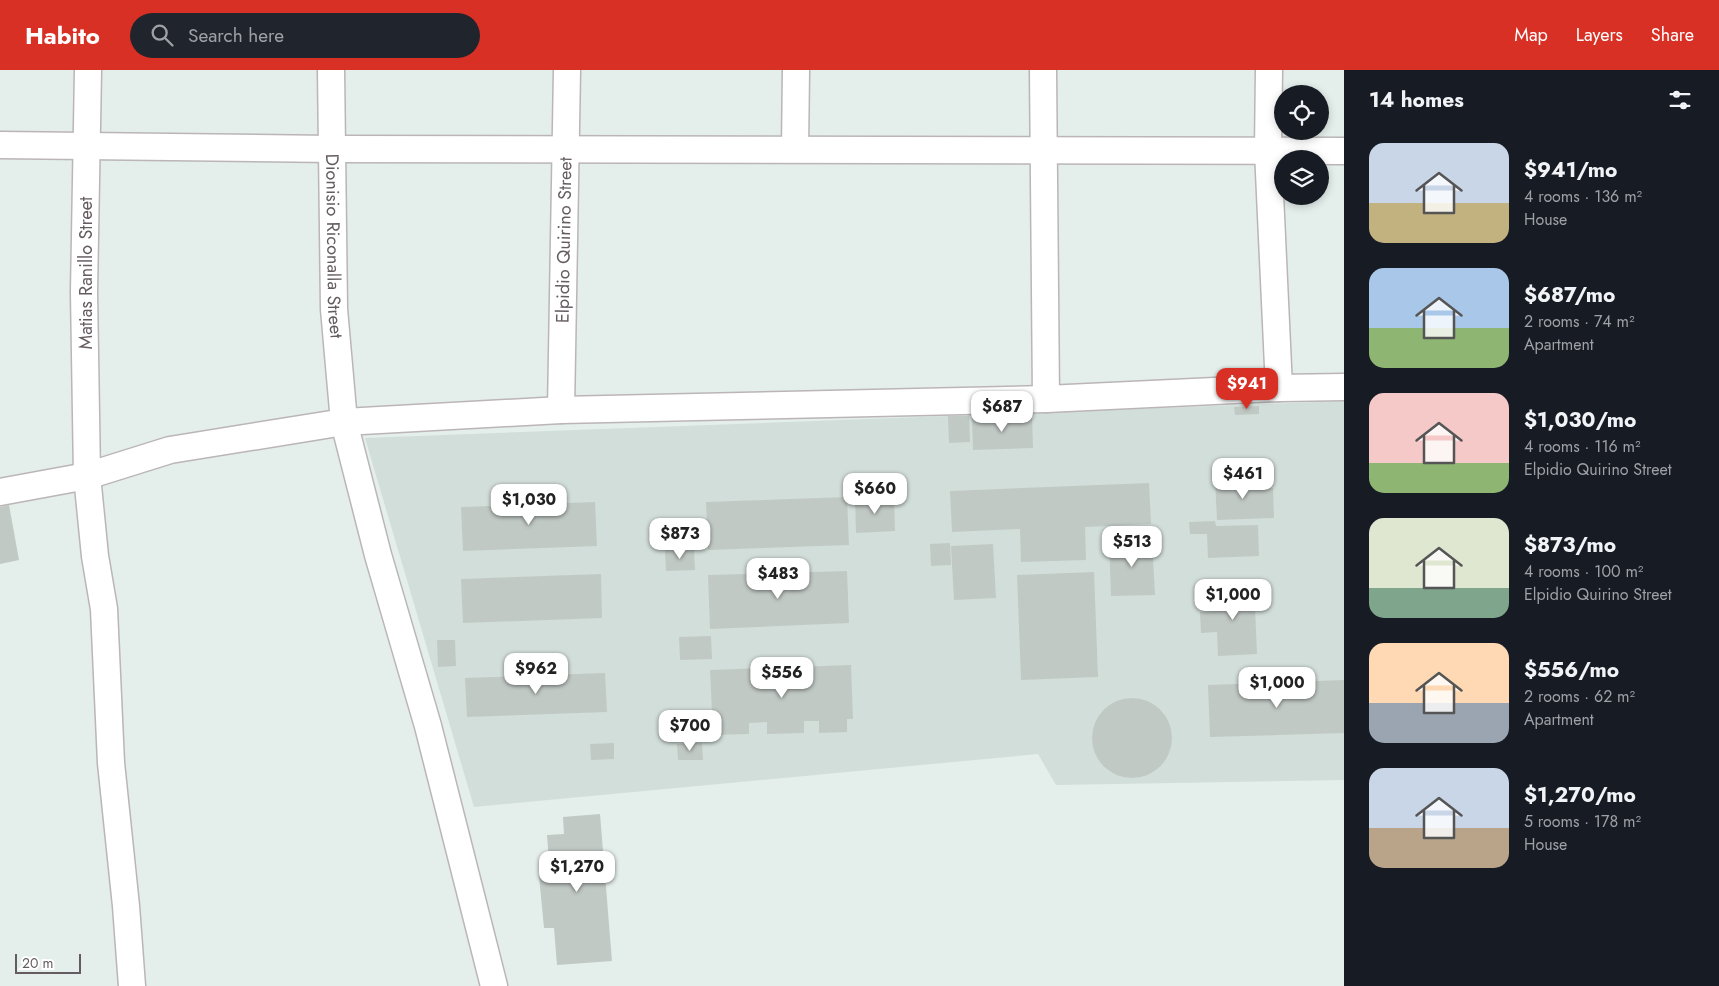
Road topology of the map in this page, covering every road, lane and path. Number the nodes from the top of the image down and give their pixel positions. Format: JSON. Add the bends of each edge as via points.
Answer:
{"nodes":[{"id":1,"x":88,"y":70,"type":"edge"},
{"id":2,"x":331,"y":70,"type":"edge"},
{"id":3,"x":566,"y":70,"type":"edge"},
{"id":4,"x":796,"y":70,"type":"edge"},
{"id":5,"x":1043,"y":70,"type":"edge"},
{"id":6,"x":1269,"y":70,"type":"edge"},
{"id":7,"x":0,"y":145,"type":"edge"},
{"id":8,"x":87,"y":147,"type":"junction"},
{"id":9,"x":565,"y":148,"type":"junction"},
{"id":10,"x":332,"y":149,"type":"junction"},
{"id":11,"x":795,"y":149,"type":"junction"},
{"id":12,"x":1044,"y":150,"type":"junction"},
{"id":13,"x":1268,"y":151,"type":"junction"},
{"id":14,"x":1344,"y":151,"type":"edge"},
{"id":15,"x":1344,"y":387,"type":"edge"},
{"id":16,"x":1279,"y":388,"type":"junction"},
{"id":17,"x":1046,"y":399,"type":"junction"},
{"id":18,"x":561,"y":410,"type":"junction"},
{"id":19,"x":344,"y":422,"type":"junction"},
{"id":20,"x":88,"y":476,"type":"junction"},
{"id":21,"x":0,"y":492,"type":"edge"},
{"id":22,"x":132,"y":986,"type":"edge"},
{"id":23,"x":494,"y":986,"type":"edge"}],
"edges":[{"from":1,"to":8,"type":"street","name":"Matias Ranillo Street"},
{"from":2,"to":10,"type":"street","name":"Dionisio Riconalla Street"},
{"from":3,"to":9,"type":"street","name":"Elpidio Quirino Street"},
{"from":4,"to":11,"type":"street"},
{"from":5,"to":12,"type":"street"},
{"from":6,"to":13,"type":"street"},
{"from":7,"to":8,"type":"street"},
{"from":8,"to":10,"type":"street"},
{"from":8,"to":20,"type":"street","name":"Matias Ranillo Street","via":[[84,292]]},
{"from":9,"to":10,"type":"street"},
{"from":9,"to":11,"type":"street"},
{"from":9,"to":18,"type":"street","name":"Elpidio Quirino Street"},
{"from":10,"to":19,"type":"street","name":"Dionisio Riconalla Street","via":[[334,309]]},
{"from":11,"to":12,"type":"street"},
{"from":12,"to":13,"type":"street"},
{"from":12,"to":17,"type":"street"},
{"from":13,"to":14,"type":"street"},
{"from":13,"to":16,"type":"street"},
{"from":15,"to":16,"type":"street"},
{"from":16,"to":17,"type":"street"},
{"from":17,"to":18,"type":"street"},
{"from":18,"to":19,"type":"street"},
{"from":19,"to":20,"type":"street","via":[[170,450]]},
{"from":19,"to":23,"type":"street","name":"Dionisio Riconalla Street","via":[[378,555],[428,726]]},
{"from":20,"to":21,"type":"street"},
{"from":20,"to":22,"type":"street","name":"Matias Ranillo Street","via":[[95,556],[104,609],[111,763]]}]}
